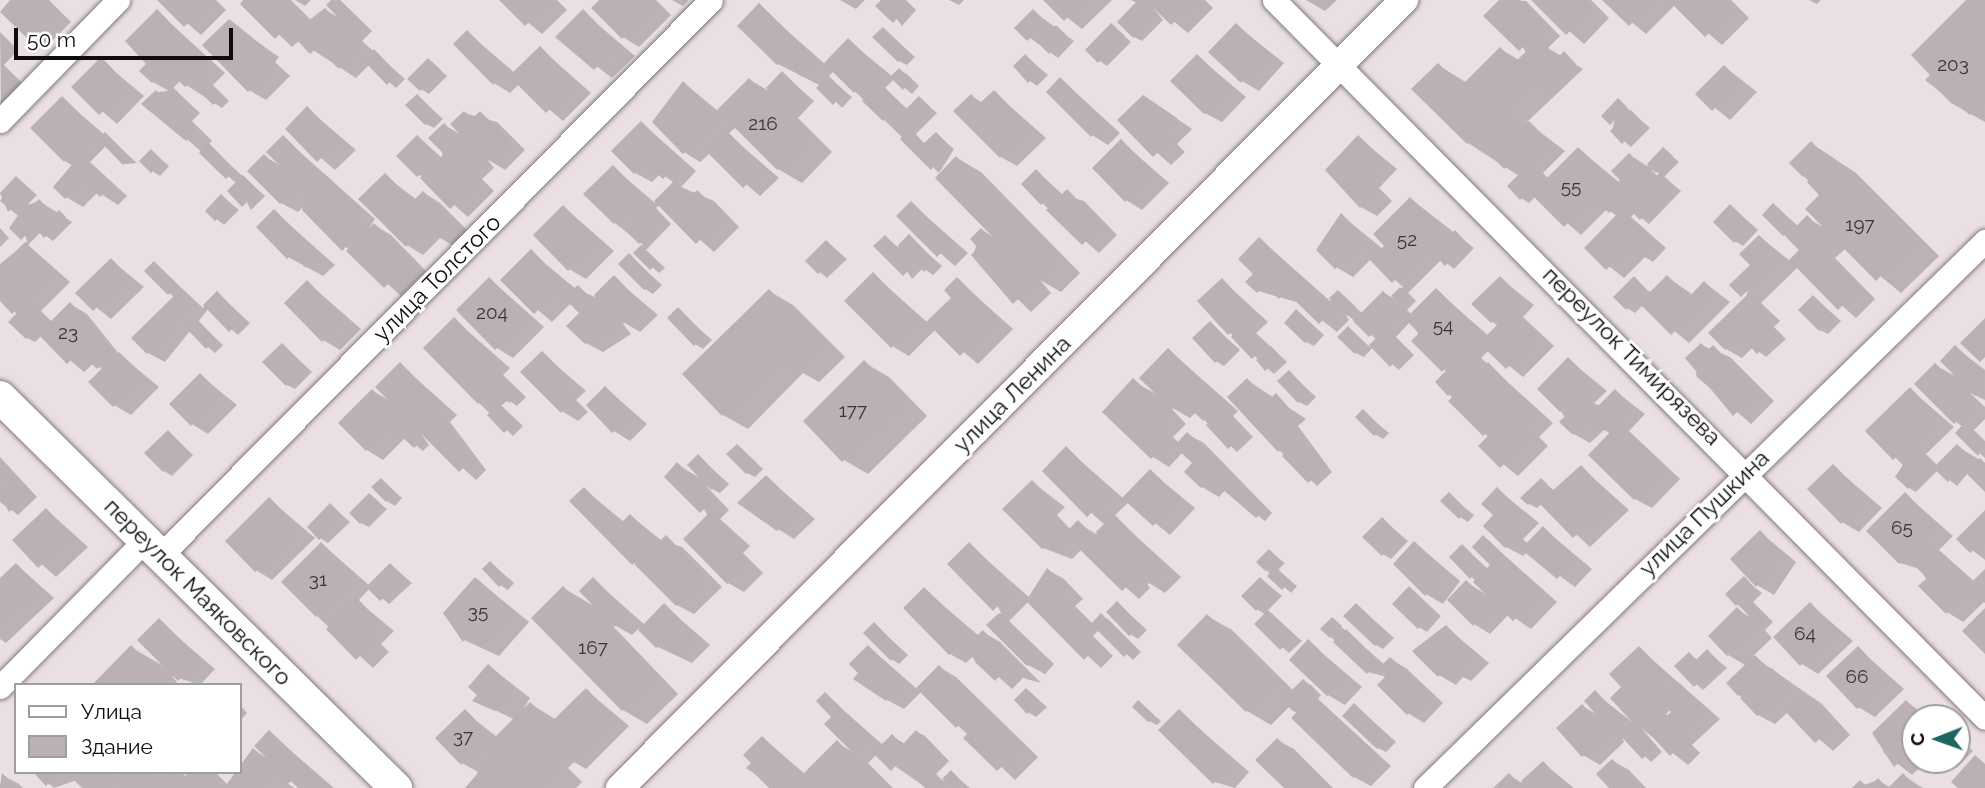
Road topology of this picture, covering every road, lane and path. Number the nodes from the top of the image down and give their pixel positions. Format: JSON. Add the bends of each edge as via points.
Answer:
{"nodes":[{"id":1,"x":118,"y":0,"type":"edge"},
{"id":2,"x":711,"y":0,"type":"edge"},
{"id":3,"x":1274,"y":0,"type":"edge"},
{"id":4,"x":1404,"y":0,"type":"edge"},
{"id":5,"x":1339,"y":65,"type":"junction"},
{"id":6,"x":0,"y":121,"type":"edge"},
{"id":7,"x":1985,"y":240,"type":"edge"},
{"id":8,"x":0,"y":397,"type":"edge"},
{"id":9,"x":1747,"y":471,"type":"junction"},
{"id":10,"x":153,"y":547,"type":"junction"},
{"id":11,"x":0,"y":687,"type":"edge"},
{"id":12,"x":1985,"y":718,"type":"edge"},
{"id":13,"x":396,"y":788,"type":"edge"},
{"id":14,"x":621,"y":788,"type":"edge"},
{"id":15,"x":1425,"y":788,"type":"edge"}],
"edges":[{"from":1,"to":6,"type":"street"},
{"from":2,"to":10,"type":"street","name":"улица Толстого"},
{"from":3,"to":5,"type":"street","name":"переулок Тимирязева"},
{"from":4,"to":5,"type":"street","name":"улица Ленина"},
{"from":5,"to":9,"type":"street","name":"переулок Тимирязева"},
{"from":5,"to":14,"type":"street","name":"улица Ленина"},
{"from":7,"to":9,"type":"street","name":"улица Пушкина"},
{"from":8,"to":10,"type":"main road","name":"переулок Маяковского"},
{"from":9,"to":12,"type":"street","name":"переулок Тимирязева"},
{"from":9,"to":15,"type":"street","name":"улица Пушкина"},
{"from":10,"to":11,"type":"street","name":"улица Толстого"},
{"from":10,"to":13,"type":"main road","name":"переулок Маяковского"}]}
